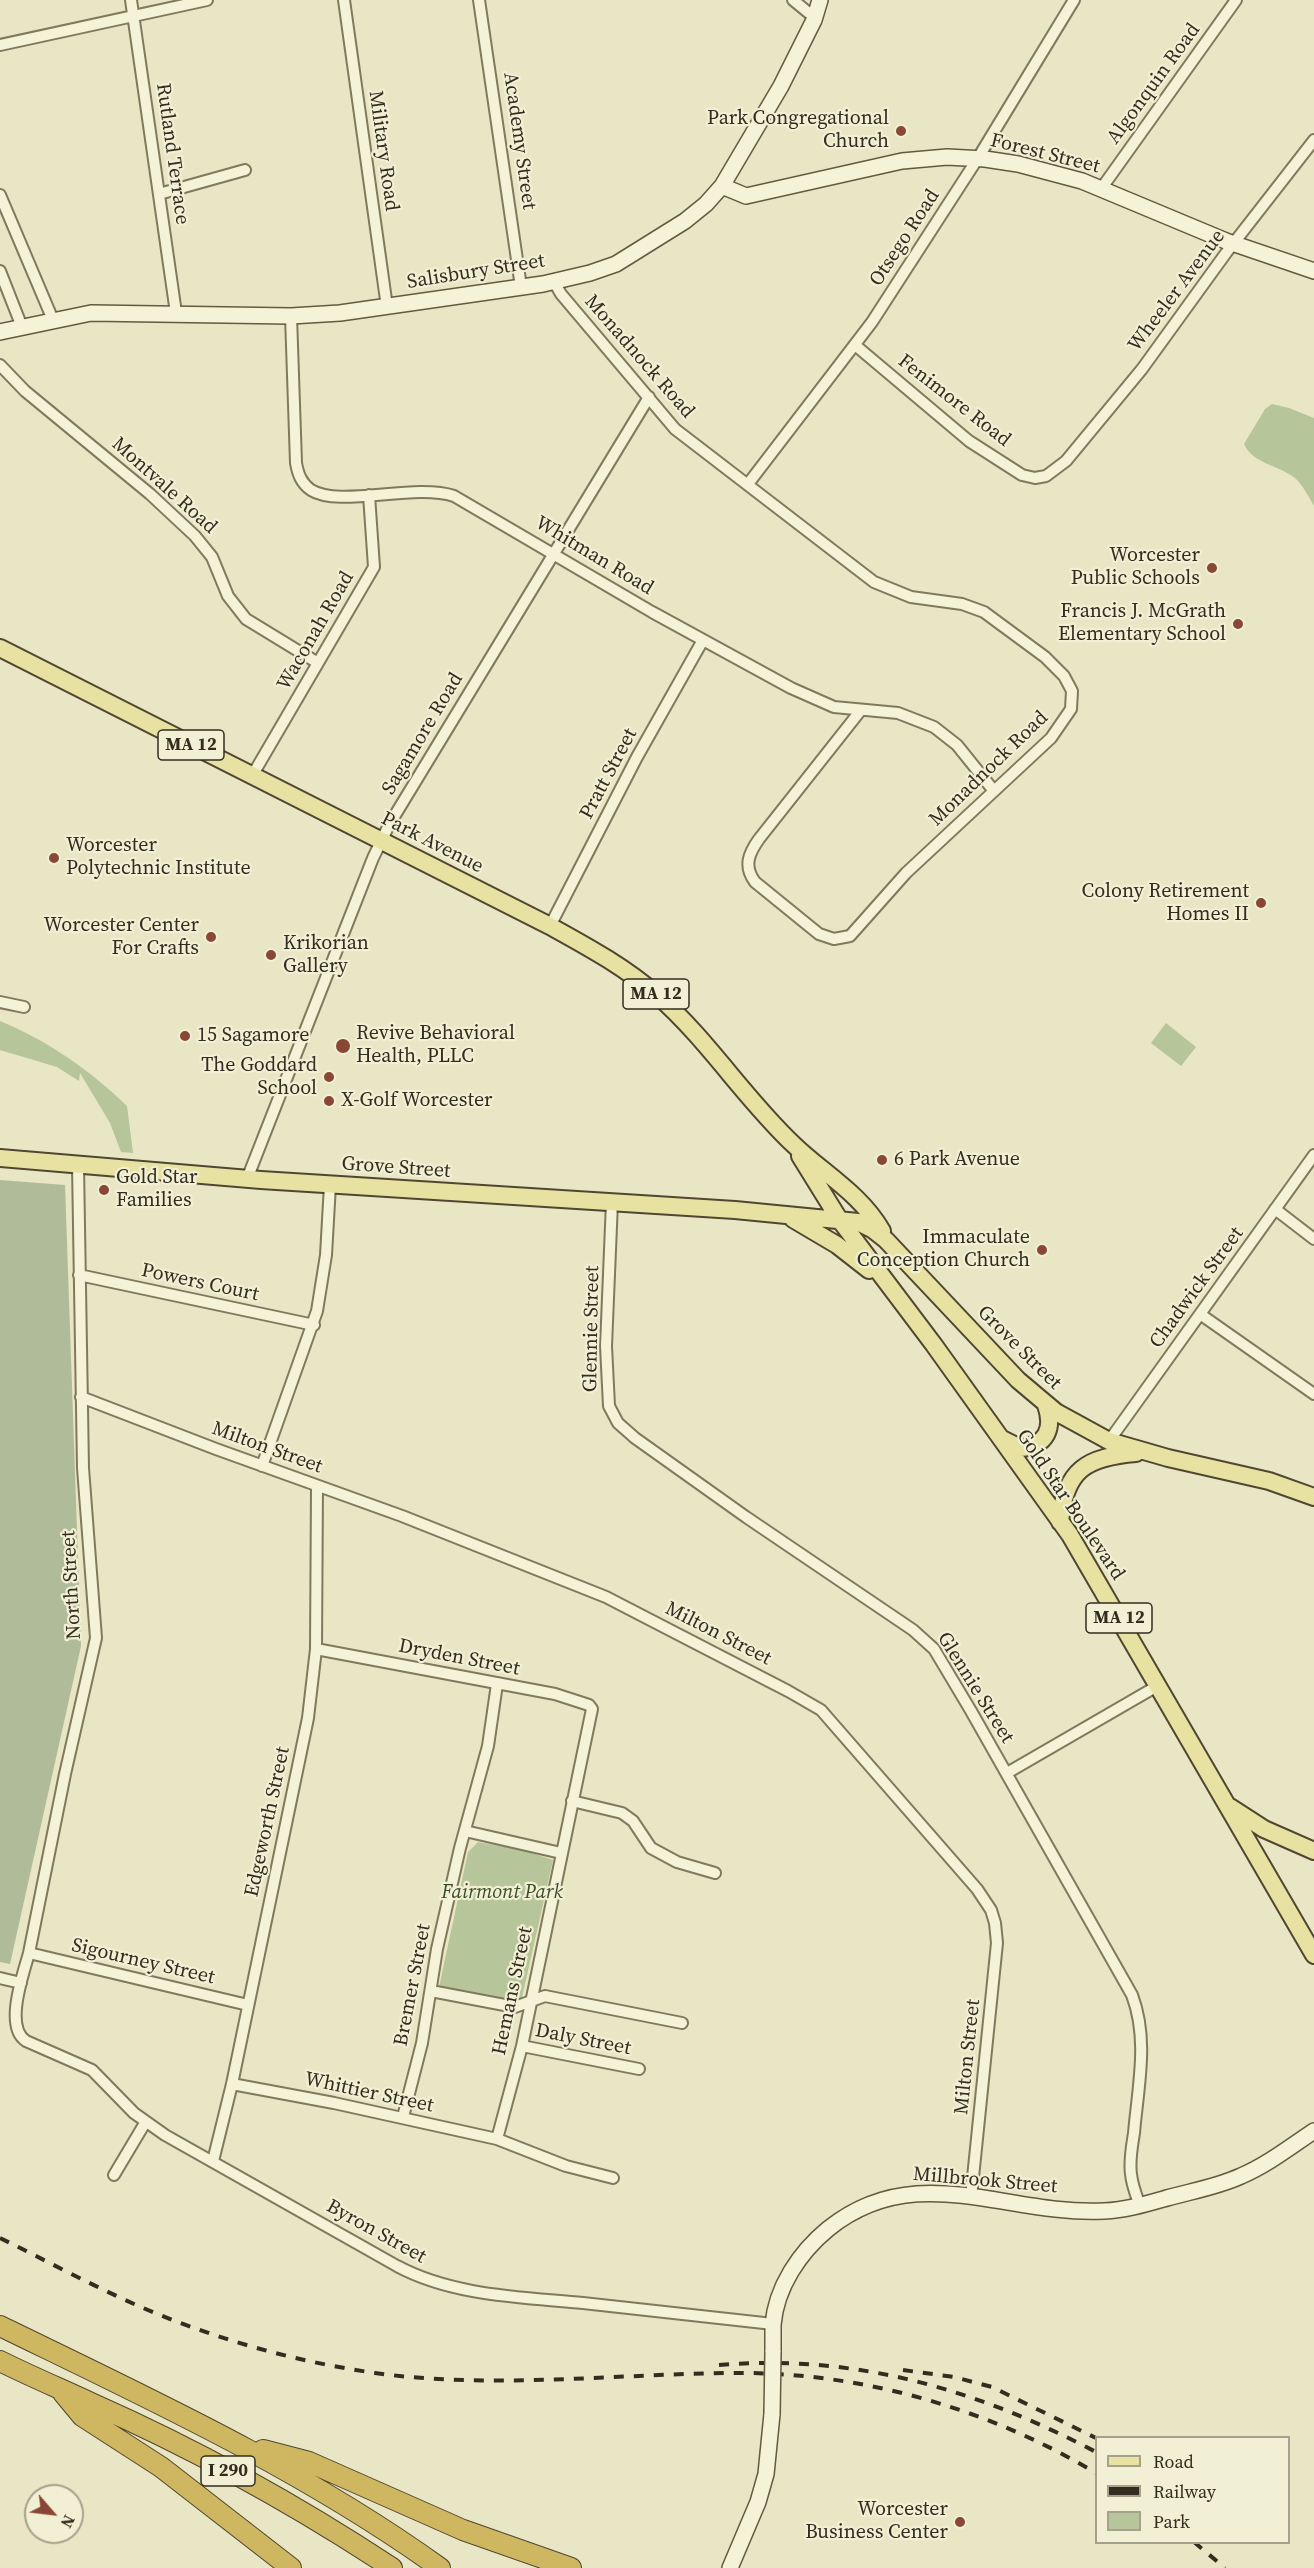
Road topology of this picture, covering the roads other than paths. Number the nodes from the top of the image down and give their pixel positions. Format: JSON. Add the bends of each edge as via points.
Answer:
{"nodes":[{"id":1,"x":131,"y":0,"type":"edge"},
{"id":2,"x":207,"y":0,"type":"edge"},
{"id":3,"x":344,"y":0,"type":"edge"},
{"id":4,"x":479,"y":0,"type":"edge"},
{"id":5,"x":793,"y":0,"type":"edge"},
{"id":6,"x":820,"y":0,"type":"edge"},
{"id":7,"x":1074,"y":0,"type":"edge"},
{"id":8,"x":1236,"y":0,"type":"edge"},
{"id":9,"x":134,"y":16,"type":"junction"},
{"id":10,"x":815,"y":18,"type":"junction"},
{"id":11,"x":0,"y":45,"type":"edge"},
{"id":12,"x":1314,"y":140,"type":"edge"},
{"id":13,"x":978,"y":158,"type":"junction"},
{"id":14,"x":245,"y":170,"type":"dead end"},
{"id":15,"x":722,"y":186,"type":"junction"},
{"id":16,"x":1101,"y":189,"type":"junction"},
{"id":17,"x":159,"y":194,"type":"junction"},
{"id":18,"x":0,"y":195,"type":"edge"},
{"id":19,"x":1233,"y":244,"type":"junction"},
{"id":20,"x":0,"y":271,"type":"edge"},
{"id":21,"x":1314,"y":272,"type":"edge"},
{"id":22,"x":554,"y":282,"type":"junction"},
{"id":23,"x":521,"y":287,"type":"junction"},
{"id":24,"x":387,"y":307,"type":"junction"},
{"id":25,"x":176,"y":314,"type":"junction"},
{"id":26,"x":291,"y":316,"type":"junction"},
{"id":27,"x":52,"y":320,"type":"junction"},
{"id":28,"x":22,"y":327,"type":"junction"},
{"id":29,"x":0,"y":332,"type":"edge"},
{"id":30,"x":855,"y":345,"type":"junction"},
{"id":31,"x":0,"y":365,"type":"edge"},
{"id":32,"x":649,"y":397,"type":"junction"},
{"id":33,"x":1066,"y":461,"type":"joint"},
{"id":34,"x":748,"y":484,"type":"junction"},
{"id":35,"x":369,"y":495,"type":"junction"},
{"id":36,"x":554,"y":554,"type":"junction"},
{"id":37,"x":703,"y":640,"type":"junction"},
{"id":38,"x":0,"y":648,"type":"edge"},
{"id":39,"x":318,"y":663,"type":"junction"},
{"id":40,"x":861,"y":710,"type":"junction"},
{"id":41,"x":252,"y":776,"type":"junction"},
{"id":42,"x":994,"y":791,"type":"junction"},
{"id":43,"x":381,"y":841,"type":"junction"},
{"id":44,"x":550,"y":927,"type":"junction"},
{"id":45,"x":0,"y":1002,"type":"edge"},
{"id":46,"x":24,"y":1006,"type":"dead end"},
{"id":47,"x":793,"y":1145,"type":"junction"},
{"id":48,"x":1314,"y":1155,"type":"edge"},
{"id":49,"x":0,"y":1158,"type":"edge"},
{"id":50,"x":78,"y":1165,"type":"junction"},
{"id":51,"x":247,"y":1179,"type":"junction"},
{"id":52,"x":330,"y":1185,"type":"junction"},
{"id":53,"x":612,"y":1202,"type":"junction"},
{"id":54,"x":1275,"y":1209,"type":"junction"},
{"id":55,"x":790,"y":1217,"type":"junction"},
{"id":56,"x":839,"y":1219,"type":"junction"},
{"id":57,"x":1314,"y":1239,"type":"edge"},
{"id":58,"x":886,"y":1240,"type":"junction"},
{"id":59,"x":79,"y":1275,"type":"junction"},
{"id":60,"x":909,"y":1311,"type":"junction"},
{"id":61,"x":1200,"y":1314,"type":"junction"},
{"id":62,"x":314,"y":1325,"type":"junction"},
{"id":63,"x":1314,"y":1394,"type":"edge"},
{"id":64,"x":81,"y":1397,"type":"junction"},
{"id":65,"x":1046,"y":1405,"type":"junction"},
{"id":66,"x":1001,"y":1438,"type":"junction"},
{"id":67,"x":1109,"y":1441,"type":"junction"},
{"id":68,"x":1146,"y":1452,"type":"junction"},
{"id":69,"x":262,"y":1466,"type":"junction"},
{"id":70,"x":317,"y":1486,"type":"junction"},
{"id":71,"x":1314,"y":1497,"type":"edge"},
{"id":72,"x":1060,"y":1522,"type":"junction"},
{"id":73,"x":316,"y":1649,"type":"junction"},
{"id":74,"x":497,"y":1684,"type":"junction"},
{"id":75,"x":1159,"y":1685,"type":"junction"},
{"id":76,"x":592,"y":1709,"type":"joint"},
{"id":77,"x":1007,"y":1773,"type":"junction"},
{"id":78,"x":572,"y":1802,"type":"junction"},
{"id":79,"x":1227,"y":1804,"type":"junction"},
{"id":80,"x":465,"y":1832,"type":"junction"},
{"id":81,"x":1314,"y":1851,"type":"edge"},
{"id":82,"x":561,"y":1853,"type":"junction"},
{"id":83,"x":715,"y":1873,"type":"dead end"},
{"id":84,"x":29,"y":1953,"type":"junction"},
{"id":85,"x":1314,"y":1955,"type":"edge"},
{"id":86,"x":0,"y":1978,"type":"edge"},
{"id":87,"x":21,"y":1983,"type":"junction"},
{"id":88,"x":431,"y":1991,"type":"junction"},
{"id":89,"x":531,"y":2002,"type":"junction"},
{"id":90,"x":248,"y":2005,"type":"junction"},
{"id":91,"x":682,"y":2023,"type":"dead end"},
{"id":92,"x":16,"y":2030,"type":"joint"},
{"id":93,"x":522,"y":2046,"type":"junction"},
{"id":94,"x":639,"y":2069,"type":"dead end"},
{"id":95,"x":232,"y":2084,"type":"junction"},
{"id":96,"x":403,"y":2118,"type":"junction"},
{"id":97,"x":146,"y":2123,"type":"junction"},
{"id":98,"x":1314,"y":2131,"type":"edge"},
{"id":99,"x":497,"y":2139,"type":"junction"},
{"id":100,"x":213,"y":2161,"type":"junction"},
{"id":101,"x":114,"y":2175,"type":"dead end"},
{"id":102,"x":613,"y":2178,"type":"dead end"},
{"id":103,"x":971,"y":2197,"type":"junction"},
{"id":104,"x":1140,"y":2206,"type":"junction"},
{"id":105,"x":773,"y":2324,"type":"junction"},
{"id":106,"x":0,"y":2326,"type":"edge"},
{"id":107,"x":2,"y":2362,"type":"edge"},
{"id":108,"x":59,"y":2390,"type":"junction"},
{"id":109,"x":233,"y":2442,"type":"junction"},
{"id":110,"x":291,"y":2568,"type":"edge"},
{"id":111,"x":392,"y":2568,"type":"edge"},
{"id":112,"x":440,"y":2568,"type":"edge"},
{"id":113,"x":570,"y":2568,"type":"edge"},
{"id":114,"x":730,"y":2568,"type":"edge"}],
"edges":[{"from":1,"to":9,"type":"street","name":"Rutland Terrace"},
{"from":2,"to":9,"type":"street"},
{"from":3,"to":24,"type":"street","name":"Military Road"},
{"from":4,"to":23,"type":"street","name":"Academy Street"},
{"from":5,"to":10,"type":"street"},
{"from":6,"to":10,"type":"main road","name":"Salisbury Street"},
{"from":7,"to":13,"type":"street","name":"Otsego Road"},
{"from":8,"to":16,"type":"street","name":"Algonquin Road"},
{"from":9,"to":11,"type":"street"},
{"from":9,"to":17,"type":"street","name":"Rutland Terrace"},
{"from":10,"to":15,"type":"main road","name":"Salisbury Street","via":[[781,86]]},
{"from":12,"to":19,"type":"street","name":"Wheeler Avenue"},
{"from":13,"to":15,"type":"main road","name":"Forest Street","via":[[928,157],[888,163],[746,196]]},
{"from":13,"to":16,"type":"main road","name":"Forest Street","via":[[1028,167]]},
{"from":13,"to":30,"type":"street","name":"Otsego Road"},
{"from":14,"to":17,"type":"street"},
{"from":15,"to":22,"type":"main road","name":"Salisbury Street","via":[[697,212],[631,256],[603,269]]},
{"from":16,"to":19,"type":"main road","name":"Forest Street"},
{"from":17,"to":25,"type":"street","name":"Rutland Terrace"},
{"from":18,"to":27,"type":"street"},
{"from":19,"to":21,"type":"main road","name":"Forest Street"},
{"from":19,"to":33,"type":"street","name":"Wheeler Avenue","via":[[1142,369]]},
{"from":20,"to":28,"type":"street"},
{"from":22,"to":23,"type":"main road","name":"Salisbury Street"},
{"from":22,"to":32,"type":"street","name":"Monadnock Road"},
{"from":23,"to":24,"type":"main road","name":"Salisbury Street"},
{"from":24,"to":26,"type":"main road","name":"Salisbury Street"},
{"from":25,"to":26,"type":"main road","name":"Salisbury Street"},
{"from":25,"to":27,"type":"main road","name":"Salisbury Street","via":[[91,313]]},
{"from":26,"to":35,"type":"street","name":"Whitman Road","via":[[296,463],[300,478],[308,488],[325,495]]},
{"from":27,"to":28,"type":"main road","name":"Salisbury Street"},
{"from":28,"to":29,"type":"main road","name":"Salisbury Street"},
{"from":30,"to":33,"type":"street","name":"Fenimore Road","via":[[969,441],[1023,475],[1042,477]]},
{"from":30,"to":34,"type":"street","name":"Otsego Road"},
{"from":31,"to":39,"type":"street","name":"Montvale Road","via":[[25,391],[195,536],[212,557],[228,596],[246,619]]},
{"from":32,"to":34,"type":"street","name":"Monadnock Road","via":[[675,429]]},
{"from":32,"to":36,"type":"street","name":"Sagamore Road"},
{"from":34,"to":42,"type":"street","name":"Monadnock Road","via":[[874,582],[910,597],[980,609],[1045,657],[1064,676],[1073,696],[1068,717]]},
{"from":35,"to":36,"type":"street","name":"Whitman Road","via":[[445,493]]},
{"from":35,"to":39,"type":"street","name":"Waconah Road","via":[[374,567]]},
{"from":36,"to":37,"type":"street","name":"Whitman Road"},
{"from":36,"to":43,"type":"street","name":"Sagamore Road"},
{"from":37,"to":40,"type":"street","name":"Whitman Road","via":[[823,703]]},
{"from":37,"to":44,"type":"street","name":"Pratt Street","via":[[637,757]]},
{"from":38,"to":41,"type":"main road","name":"Park Avenue","number":"MA 12"},
{"from":39,"to":41,"type":"street","name":"Waconah Road"},
{"from":40,"to":42,"type":"street","name":"Whitman Road","via":[[898,713],[934,727],[957,746]]},
{"from":40,"to":42,"type":"street","name":"Monadnock Road","via":[[748,858],[755,882],[819,934],[838,940],[856,932],[902,877]]},
{"from":41,"to":43,"type":"main road","name":"Park Avenue","number":"MA 12"},
{"from":43,"to":44,"type":"main road","name":"Park Avenue","number":"MA 12"},
{"from":43,"to":51,"type":"street","name":"Sagamore Road"},
{"from":44,"to":47,"type":"main road","name":"Park Avenue","number":"MA 12","via":[[606,957],[658,996]]},
{"from":45,"to":46,"type":"street"},
{"from":47,"to":56,"type":"main road","name":"Park Avenue","number":"MA 12"},
{"from":47,"to":58,"type":"main road","name":"Park Avenue","number":"MA 12","via":[[846,1188],[877,1222]]},
{"from":48,"to":54,"type":"street","name":"Chadwick Street"},
{"from":49,"to":50,"type":"main road","name":"Grove Street"},
{"from":50,"to":51,"type":"main road","name":"Grove Street"},
{"from":50,"to":59,"type":"street","name":"North Street"},
{"from":51,"to":52,"type":"main road","name":"Grove Street"},
{"from":52,"to":53,"type":"main road","name":"Grove Street"},
{"from":52,"to":62,"type":"street","via":[[325,1266]]},
{"from":53,"to":55,"type":"main road","name":"Grove Street"},
{"from":53,"to":77,"type":"street","name":"Glennie Street","via":[[607,1372],[609,1406],[618,1423],[746,1517],[923,1638],[934,1649]]},
{"from":54,"to":57,"type":"street"},
{"from":54,"to":61,"type":"street","name":"Chadwick Street"},
{"from":55,"to":56,"type":"main road","name":"Grove Street"},
{"from":55,"to":60,"type":"main road","name":"Grove Street","via":[[850,1254]]},
{"from":56,"to":58,"type":"main road","name":"Grove Street","via":[[864,1224]]},
{"from":56,"to":60,"type":"main road","name":"Gold Star Boulevard","number":"MA 12"},
{"from":58,"to":65,"type":"main road","name":"Grove Street","number":"MA 12"},
{"from":59,"to":62,"type":"street","name":"Powers Court"},
{"from":59,"to":64,"type":"street","name":"North Street"},
{"from":60,"to":66,"type":"main road","name":"Gold Star Boulevard","number":"MA 12"},
{"from":61,"to":63,"type":"street"},
{"from":61,"to":67,"type":"street","name":"Chadwick Street"},
{"from":62,"to":69,"type":"street"},
{"from":64,"to":69,"type":"street","name":"Milton Street"},
{"from":64,"to":84,"type":"street","name":"North Street","via":[[83,1479],[96,1638]]},
{"from":65,"to":66,"type":"main road","via":[[1051,1422],[1039,1442],[1020,1448]]},
{"from":65,"to":67,"type":"main road","name":"Grove Street","number":"MA 12"},
{"from":66,"to":72,"type":"main road","name":"Gold Star Boulevard","number":"MA 12"},
{"from":67,"to":68,"type":"main road","name":"Grove Street","number":"MA 12"},
{"from":68,"to":71,"type":"main road","name":"Grove Street","number":"MA 12","via":[[1269,1481]]},
{"from":68,"to":72,"type":"main road","via":[[1104,1457],[1089,1463],[1064,1494]]},
{"from":69,"to":70,"type":"street","name":"Milton Street"},
{"from":70,"to":73,"type":"street","name":"Edgeworth Street"},
{"from":70,"to":103,"type":"street","name":"Milton Street","via":[[606,1597],[821,1710],[991,1910],[997,1943]]},
{"from":72,"to":75,"type":"main road","name":"Gold Star Boulevard","number":"MA 12"},
{"from":73,"to":74,"type":"street","name":"Dryden Street"},
{"from":73,"to":90,"type":"street","name":"Edgeworth Street","via":[[308,1718]]},
{"from":74,"to":76,"type":"street","name":"Dryden Street","via":[[555,1694]]},
{"from":74,"to":80,"type":"street","name":"Bremer Street","via":[[488,1746]]},
{"from":75,"to":77,"type":"street"},
{"from":75,"to":79,"type":"main road","name":"Gold Star Boulevard","number":"MA 12"},
{"from":76,"to":78,"type":"street","name":"Hemans Street"},
{"from":77,"to":104,"type":"street","name":"Glennie Street","via":[[1138,2010],[1142,2058],[1131,2159]]},
{"from":78,"to":82,"type":"street","name":"Hemans Street"},
{"from":78,"to":83,"type":"street","via":[[622,1813],[633,1821],[651,1848],[677,1862]]},
{"from":79,"to":81,"type":"main road","via":[[1264,1829]]},
{"from":79,"to":85,"type":"main road","name":"Gold Star Boulevard","number":"MA 12"},
{"from":80,"to":82,"type":"street"},
{"from":80,"to":88,"type":"street","name":"Bremer Street"},
{"from":82,"to":89,"type":"street","name":"Hemans Street"},
{"from":84,"to":87,"type":"street","name":"North Street"},
{"from":84,"to":90,"type":"street","name":"Sigourney Street"},
{"from":86,"to":87,"type":"street"},
{"from":87,"to":92,"type":"street","name":"North Street"},
{"from":88,"to":89,"type":"street","via":[[515,2007]]},
{"from":88,"to":96,"type":"street","name":"Bremer Street"},
{"from":89,"to":91,"type":"street","via":[[545,1996]]},
{"from":89,"to":93,"type":"street","name":"Hemans Street"},
{"from":90,"to":95,"type":"street","name":"Edgeworth Street"},
{"from":92,"to":97,"type":"street","name":"Byron Street","via":[[27,2041],[92,2070]]},
{"from":93,"to":94,"type":"street","name":"Daly Street"},
{"from":93,"to":99,"type":"street","name":"Hemans Street"},
{"from":95,"to":96,"type":"street","name":"Whittier Street"},
{"from":95,"to":100,"type":"street","name":"Edgeworth Street"},
{"from":96,"to":99,"type":"street","name":"Whittier Street"},
{"from":97,"to":100,"type":"street","name":"Byron Street"},
{"from":97,"to":101,"type":"street"},
{"from":98,"to":104,"type":"main road","name":"Millbrook Street","via":[[1243,2175]]},
{"from":99,"to":102,"type":"street","name":"Whittier Street","via":[[566,2166]]},
{"from":100,"to":105,"type":"street","name":"Byron Street","via":[[433,2283],[554,2301]]},
{"from":103,"to":104,"type":"main road","name":"Millbrook Street","via":[[1093,2211]]},
{"from":103,"to":105,"type":"main road","name":"Millbrook Street","via":[[928,2192],[903,2194],[876,2200],[849,2214],[812,2243],[797,2262],[780,2295]]},
{"from":105,"to":114,"type":"main road","name":"Millbrook Street","bridge":true,"via":[[772,2414],[766,2474]]},
{"from":106,"to":109,"type":"highway","number":"I 290"},
{"from":107,"to":108,"type":"highway","number":"I 290"},
{"from":108,"to":110,"type":"highway","via":[[82,2416],[161,2468]]},
{"from":108,"to":111,"type":"highway","number":"I 290","via":[[233,2474]]},
{"from":109,"to":112,"type":"highway","number":"I 290","via":[[344,2504]]},
{"from":109,"to":113,"type":"highway","via":[[309,2462],[463,2530]]}]}
